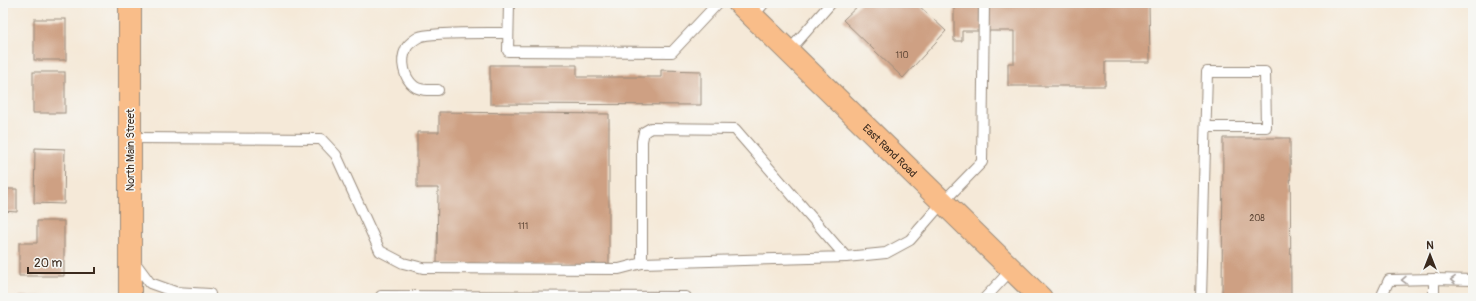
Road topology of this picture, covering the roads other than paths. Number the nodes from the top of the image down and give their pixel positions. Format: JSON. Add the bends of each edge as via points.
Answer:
{"nodes":[{"id":1,"x":130,"y":3,"type":"edge"},
{"id":2,"x":509,"y":3,"type":"edge"},
{"id":3,"x":718,"y":3,"type":"edge"},
{"id":4,"x":831,"y":3,"type":"edge"},
{"id":5,"x":984,"y":3,"type":"edge"},
{"id":6,"x":752,"y":7,"type":"edge"},
{"id":7,"x":508,"y":33,"type":"junction"},
{"id":8,"x":789,"y":51,"type":"junction"},
{"id":9,"x":438,"y":90,"type":"dead end"},
{"id":10,"x":1206,"y":127,"type":"junction"},
{"id":11,"x":130,"y":138,"type":"junction"},
{"id":12,"x":943,"y":202,"type":"junction"},
{"id":13,"x":846,"y":257,"type":"junction"},
{"id":14,"x":130,"y":258,"type":"junction"},
{"id":15,"x":642,"y":263,"type":"junction"},
{"id":16,"x":1012,"y":269,"type":"junction"},
{"id":17,"x":1434,"y":279,"type":"junction"},
{"id":18,"x":1473,"y":280,"type":"edge"},
{"id":19,"x":210,"y":296,"type":"edge"},
{"id":20,"x":1383,"y":296,"type":"edge"},
{"id":21,"x":381,"y":297,"type":"edge"},
{"id":22,"x":130,"y":298,"type":"edge"},
{"id":23,"x":686,"y":298,"type":"edge"},
{"id":24,"x":985,"y":298,"type":"edge"},
{"id":25,"x":1041,"y":298,"type":"edge"},
{"id":26,"x":1201,"y":298,"type":"edge"},
{"id":27,"x":1434,"y":298,"type":"edge"}],
"edges":[{"from":1,"to":11,"type":"main road","name":"North Main Street"},
{"from":2,"to":7,"type":"lane"},
{"from":3,"to":7,"type":"lane","via":[[672,52],[508,51]]},
{"from":4,"to":8,"type":"lane"},
{"from":5,"to":12,"type":"lane","via":[[982,162]]},
{"from":6,"to":8,"type":"main road","name":"East Rand Road"},
{"from":7,"to":9,"type":"lane","via":[[420,36],[406,48],[403,60],[405,74],[415,87]]},
{"from":8,"to":12,"type":"main road","name":"East Rand Road"},
{"from":10,"to":10,"type":"lane","via":[[1207,72],[1265,72],[1266,127]]},
{"from":10,"to":26,"type":"lane"},
{"from":11,"to":14,"type":"main road","name":"North Main Street"},
{"from":11,"to":15,"type":"lane","via":[[320,139],[336,155],[380,251],[403,263],[423,268],[619,269]]},
{"from":12,"to":13,"type":"lane","via":[[910,240],[886,253]]},
{"from":12,"to":16,"type":"main road","name":"East Rand Road"},
{"from":13,"to":15,"type":"lane"},
{"from":13,"to":15,"type":"lane","via":[[735,129],[651,128],[644,132],[642,141]]},
{"from":14,"to":19,"type":"lane","via":[[150,283],[175,292]]},
{"from":14,"to":22,"type":"main road","name":"North Main Street"},
{"from":16,"to":24,"type":"lane"},
{"from":16,"to":25,"type":"main road","name":"East Rand Road"},
{"from":18,"to":17,"type":"lane","one_way":true},
{"from":17,"to":20,"type":"lane","one_way":true,"via":[[1389,280]]},
{"from":17,"to":27,"type":"lane"},
{"from":21,"to":23,"type":"lane"}]}
